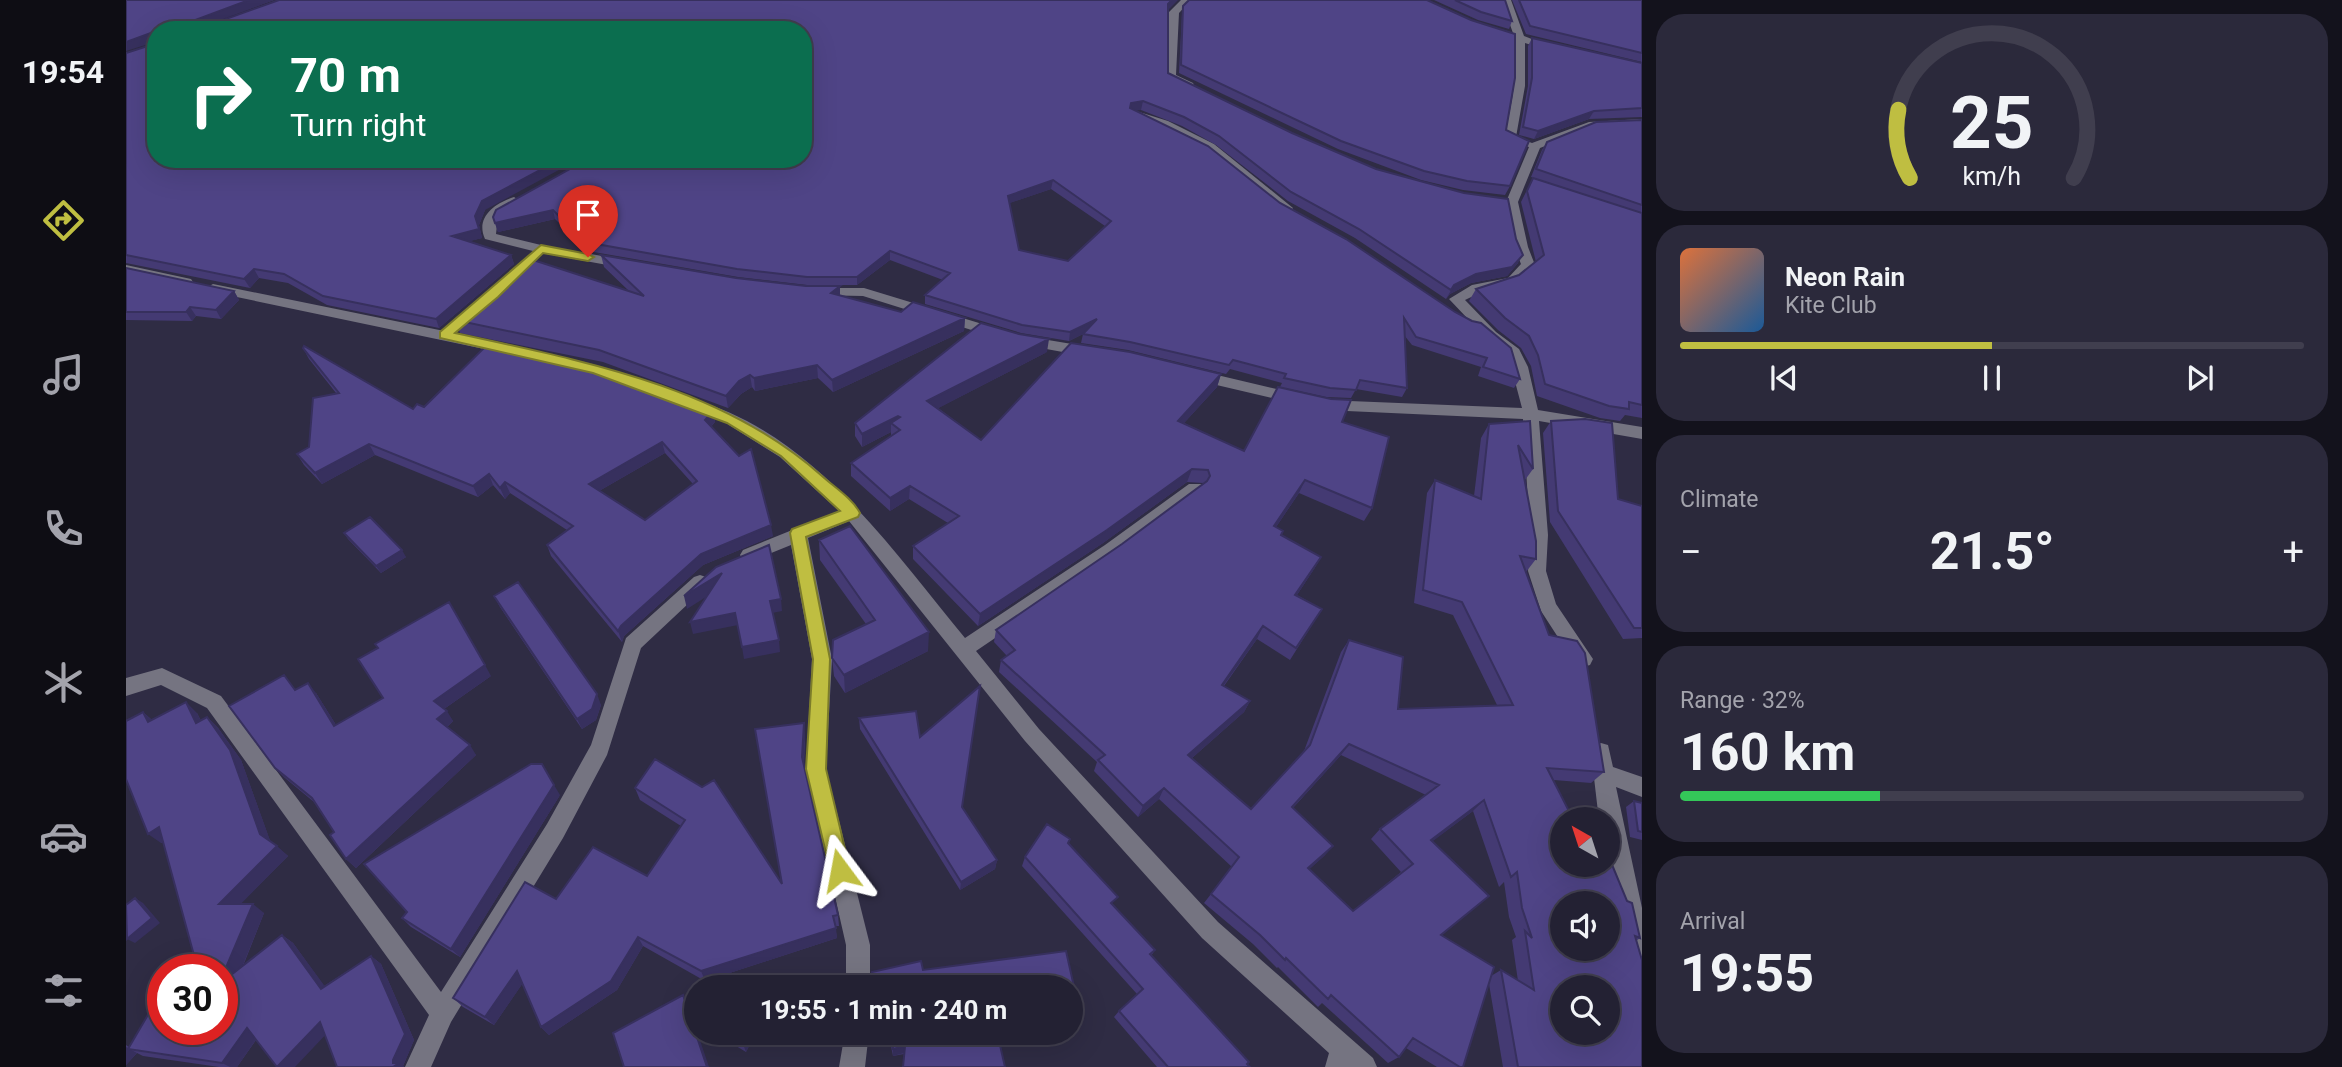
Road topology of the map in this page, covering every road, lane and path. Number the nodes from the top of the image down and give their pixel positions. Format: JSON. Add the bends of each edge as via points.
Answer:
{"nodes":[{"id":1,"x":1186,"y":0,"type":"edge"},
{"id":2,"x":1506,"y":0,"type":"edge"},
{"id":3,"x":1485,"y":28,"type":"edge"},
{"id":4,"x":1522,"y":39,"type":"junction"},
{"id":5,"x":1558,"y":50,"type":"edge"},
{"id":6,"x":1195,"y":88,"type":"edge"},
{"id":7,"x":1136,"y":114,"type":"edge"},
{"id":8,"x":1642,"y":122,"type":"edge"},
{"id":9,"x":1535,"y":146,"type":"junction"},
{"id":10,"x":532,"y":193,"type":"edge"},
{"id":11,"x":1301,"y":215,"type":"edge"},
{"id":12,"x":636,"y":266,"type":"edge"},
{"id":13,"x":126,"y":269,"type":"edge"},
{"id":14,"x":807,"y":292,"type":"edge"},
{"id":15,"x":1449,"y":311,"type":"edge"},
{"id":16,"x":1491,"y":335,"type":"junction"},
{"id":17,"x":520,"y":352,"type":"edge"},
{"id":18,"x":1100,"y":354,"type":"edge"},
{"id":19,"x":1180,"y":371,"type":"edge"},
{"id":20,"x":675,"y":398,"type":"edge"},
{"id":21,"x":1530,"y":414,"type":"junction"},
{"id":22,"x":1642,"y":433,"type":"edge"},
{"id":23,"x":1195,"y":488,"type":"edge"},
{"id":24,"x":852,"y":513,"type":"junction"},
{"id":25,"x":797,"y":533,"type":"junction"},
{"id":26,"x":736,"y":561,"type":"edge"},
{"id":27,"x":711,"y":572,"type":"edge"},
{"id":28,"x":962,"y":650,"type":"junction"},
{"id":29,"x":1587,"y":675,"type":"edge"},
{"id":30,"x":126,"y":687,"type":"edge"},
{"id":31,"x":1597,"y":730,"type":"edge"},
{"id":32,"x":1604,"y":773,"type":"junction"},
{"id":33,"x":1642,"y":787,"type":"edge"},
{"id":34,"x":1642,"y":959,"type":"edge"},
{"id":35,"x":858,"y":975,"type":"edge"},
{"id":36,"x":442,"y":1013,"type":"junction"},
{"id":37,"x":855,"y":1045,"type":"edge"},
{"id":38,"x":1341,"y":1058,"type":"edge"},
{"id":39,"x":418,"y":1067,"type":"edge"},
{"id":40,"x":852,"y":1067,"type":"edge"},
{"id":41,"x":1364,"y":1067,"type":"edge"}],
"edges":[{"from":1,"to":6,"type":"street","via":[[1174,12],[1171,77]]},
{"from":2,"to":4,"type":"street"},
{"from":3,"to":4,"type":"street"},
{"from":4,"to":5,"type":"street"},
{"from":4,"to":9,"type":"street","via":[[1522,81],[1510,139]]},
{"from":7,"to":11,"type":"street","via":[[1210,147],[1275,201]]},
{"from":8,"to":9,"type":"street","via":[[1589,125]]},
{"from":9,"to":16,"type":"street","via":[[1526,182],[1505,202],[1528,265],[1513,281],[1477,288],[1456,299]]},
{"from":10,"to":12,"type":"street","via":[[491,215],[490,236],[536,254]]},
{"from":13,"to":17,"type":"street","via":[[449,331]]},
{"from":14,"to":18,"type":"street","via":[[864,292],[1018,340]]},
{"from":15,"to":16,"type":"street"},
{"from":16,"to":21,"type":"street","via":[[1514,352]]},
{"from":19,"to":21,"type":"street","via":[[1326,405]]},
{"from":20,"to":24,"type":"street","via":[[732,419],[786,453]]},
{"from":21,"to":22,"type":"street"},
{"from":21,"to":29,"type":"street","via":[[1539,534],[1537,571],[1548,606],[1585,662]]},
{"from":23,"to":28,"type":"street"},
{"from":24,"to":25,"type":"street"},
{"from":24,"to":28,"type":"street"},
{"from":25,"to":26,"type":"street"},
{"from":25,"to":35,"type":"street","via":[[822,659],[816,769],[858,945]]},
{"from":27,"to":36,"type":"street","via":[[633,644],[600,748],[555,831]]},
{"from":28,"to":38,"type":"street","via":[[1032,735],[1210,930]]},
{"from":30,"to":36,"type":"street","via":[[162,676],[214,702]]},
{"from":31,"to":32,"type":"street"},
{"from":32,"to":33,"type":"street"},
{"from":32,"to":34,"type":"street"},
{"from":36,"to":39,"type":"street"},
{"from":37,"to":40,"type":"street"},
{"from":38,"to":41,"type":"street"}]}
